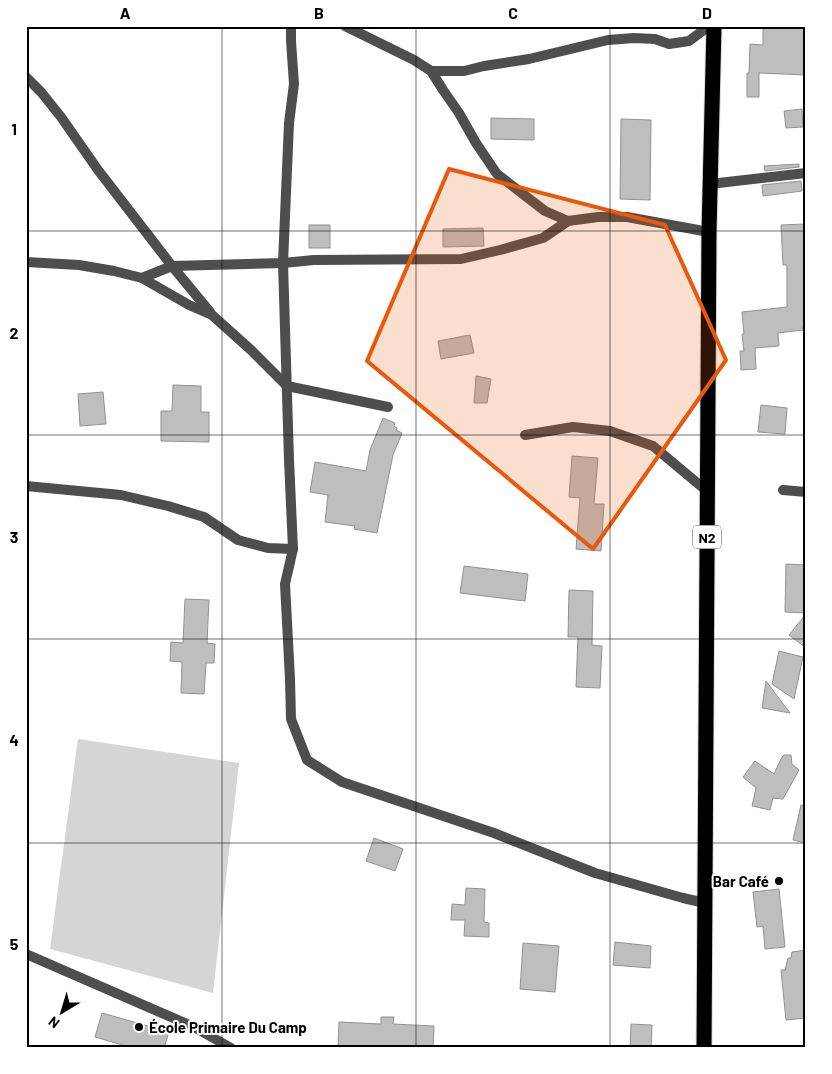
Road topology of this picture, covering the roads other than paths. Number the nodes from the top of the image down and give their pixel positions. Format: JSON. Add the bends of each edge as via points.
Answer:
{"nodes":[{"id":1,"x":291,"y":26,"type":"edge"},
{"id":2,"x":344,"y":26,"type":"edge"},
{"id":3,"x":709,"y":26,"type":"edge"},
{"id":4,"x":714,"y":26,"type":"edge"},
{"id":5,"x":431,"y":71,"type":"junction"},
{"id":6,"x":26,"y":77,"type":"edge"},
{"id":7,"x":806,"y":173,"type":"edge"},
{"id":8,"x":710,"y":184,"type":"junction"},
{"id":9,"x":568,"y":221,"type":"junction"},
{"id":10,"x":709,"y":232,"type":"junction"},
{"id":11,"x":26,"y":262,"type":"edge"},
{"id":12,"x":283,"y":263,"type":"junction"},
{"id":13,"x":172,"y":266,"type":"junction"},
{"id":14,"x":142,"y":278,"type":"junction"},
{"id":15,"x":212,"y":315,"type":"junction"},
{"id":16,"x":287,"y":386,"type":"junction"},
{"id":17,"x":388,"y":407,"type":"dead end"},
{"id":18,"x":525,"y":435,"type":"dead end"},
{"id":19,"x":26,"y":486,"type":"edge"},
{"id":20,"x":783,"y":490,"type":"dead end"},
{"id":21,"x":708,"y":492,"type":"junction"},
{"id":22,"x":806,"y":492,"type":"edge"},
{"id":23,"x":293,"y":549,"type":"junction"},
{"id":24,"x":705,"y":903,"type":"junction"},
{"id":25,"x":26,"y":954,"type":"edge"},
{"id":26,"x":231,"y":1048,"type":"edge"},
{"id":27,"x":704,"y":1048,"type":"edge"}],
"edges":[{"from":1,"to":12,"type":"street","via":[[294,84],[289,124]]},
{"from":2,"to":5,"type":"street"},
{"from":3,"to":5,"type":"street","via":[[689,41],[669,44],[655,39],[608,40],[464,71]]},
{"from":4,"to":8,"type":"highway","number":"N2"},
{"from":5,"to":9,"type":"street","via":[[498,174],[545,211]]},
{"from":6,"to":13,"type":"street","via":[[61,117]]},
{"from":7,"to":8,"type":"street"},
{"from":8,"to":10,"type":"highway","number":"N2"},
{"from":9,"to":10,"type":"street","via":[[627,217]]},
{"from":9,"to":12,"type":"street","via":[[542,238],[461,259]]},
{"from":10,"to":21,"type":"highway","number":"N2"},
{"from":11,"to":14,"type":"street","via":[[79,265]]},
{"from":12,"to":13,"type":"street"},
{"from":12,"to":16,"type":"street"},
{"from":13,"to":14,"type":"street"},
{"from":13,"to":15,"type":"street"},
{"from":14,"to":15,"type":"street"},
{"from":15,"to":16,"type":"street"},
{"from":16,"to":17,"type":"street"},
{"from":16,"to":23,"type":"street"},
{"from":18,"to":21,"type":"street","via":[[573,427],[610,431],[653,446]]},
{"from":19,"to":23,"type":"street","via":[[121,496],[168,506],[204,516],[238,540],[268,548]]},
{"from":20,"to":22,"type":"street"},
{"from":21,"to":24,"type":"highway","number":"N2"},
{"from":23,"to":24,"type":"street","via":[[284,584],[291,719],[306,760],[342,782],[494,833],[595,873]]},
{"from":24,"to":27,"type":"highway","number":"N2"},
{"from":25,"to":26,"type":"street","via":[[194,1027]]}]}
